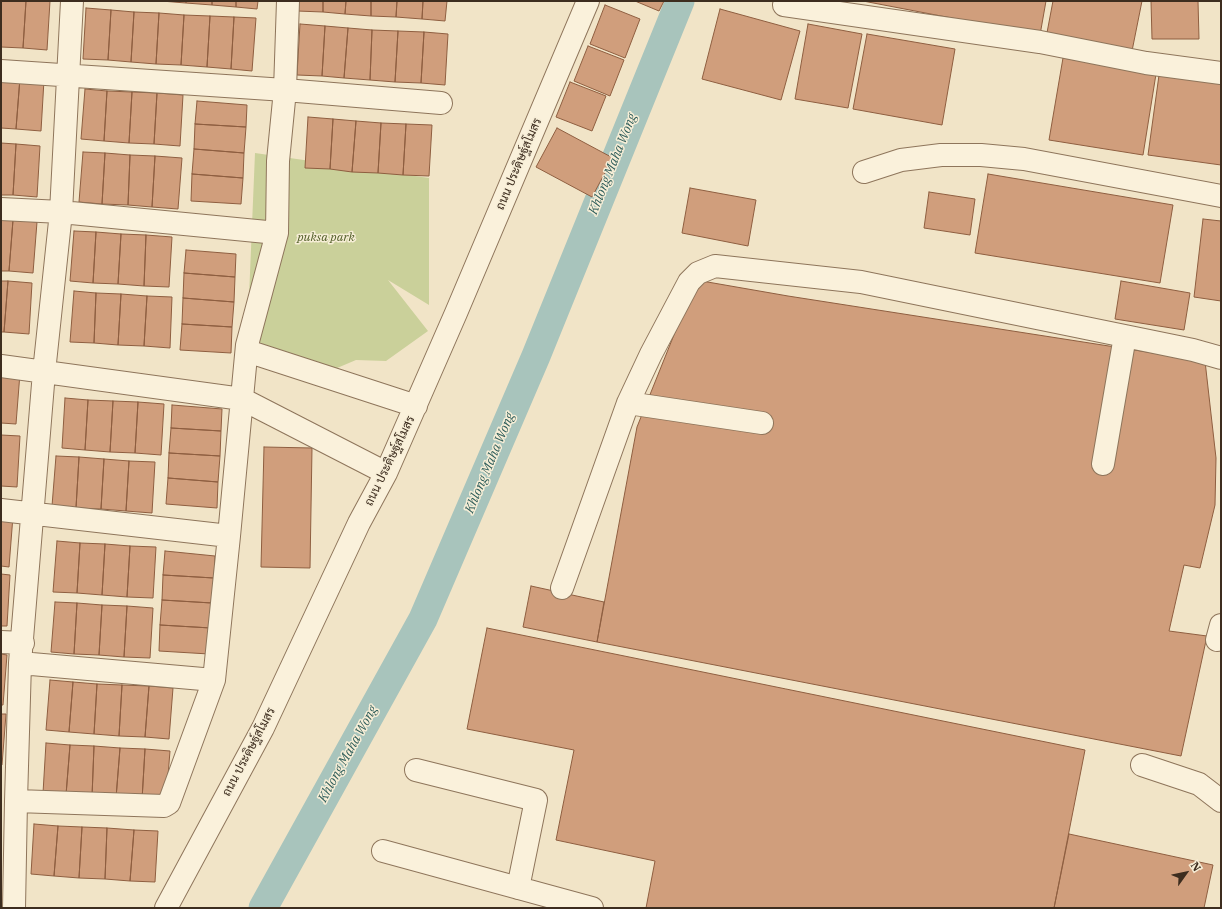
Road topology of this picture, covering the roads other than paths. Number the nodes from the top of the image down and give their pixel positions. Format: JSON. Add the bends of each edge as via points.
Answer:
{"nodes":[{"id":1,"x":72,"y":1,"type":"edge"},
{"id":2,"x":288,"y":1,"type":"edge"},
{"id":3,"x":588,"y":1,"type":"edge"},
{"id":4,"x":784,"y":5,"type":"dead end"},
{"id":5,"x":1,"y":71,"type":"edge"},
{"id":6,"x":1221,"y":73,"type":"edge"},
{"id":7,"x":68,"y":76,"type":"junction"},
{"id":8,"x":286,"y":90,"type":"junction"},
{"id":9,"x":441,"y":103,"type":"dead end"},
{"id":10,"x":864,"y":172,"type":"dead end"},
{"id":11,"x":1221,"y":196,"type":"edge"},
{"id":12,"x":1,"y":208,"type":"edge"},
{"id":13,"x":61,"y":212,"type":"junction"},
{"id":14,"x":277,"y":233,"type":"junction"},
{"id":15,"x":1125,"y":336,"type":"junction"},
{"id":16,"x":247,"y":351,"type":"junction"},
{"id":17,"x":1221,"y":358,"type":"edge"},
{"id":18,"x":1,"y":366,"type":"edge"},
{"id":19,"x":44,"y":372,"type":"junction"},
{"id":20,"x":242,"y":399,"type":"junction"},
{"id":21,"x":628,"y":403,"type":"junction"},
{"id":22,"x":416,"y":406,"type":"junction"},
{"id":23,"x":762,"y":423,"type":"dead end"},
{"id":24,"x":1102,"y":464,"type":"dead end"},
{"id":25,"x":386,"y":473,"type":"junction"},
{"id":26,"x":1,"y":510,"type":"edge"},
{"id":27,"x":32,"y":513,"type":"junction"},
{"id":28,"x":229,"y":536,"type":"junction"},
{"id":29,"x":562,"y":588,"type":"dead end"},
{"id":30,"x":1,"y":642,"type":"edge"},
{"id":31,"x":22,"y":653,"type":"junction"},
{"id":32,"x":214,"y":680,"type":"junction"},
{"id":33,"x":1142,"y":765,"type":"dead end"},
{"id":34,"x":416,"y":770,"type":"dead end"},
{"id":35,"x":9,"y":777,"type":"edge"},
{"id":36,"x":16,"y":801,"type":"junction"},
{"id":37,"x":1221,"y":801,"type":"edge"},
{"id":38,"x":383,"y":851,"type":"dead end"},
{"id":39,"x":518,"y":888,"type":"junction"},
{"id":40,"x":14,"y":908,"type":"edge"},
{"id":41,"x":166,"y":908,"type":"edge"},
{"id":42,"x":592,"y":908,"type":"edge"}],
"edges":[{"from":1,"to":7,"type":"street"},
{"from":2,"to":8,"type":"street"},
{"from":3,"to":22,"type":"street","name":"ถนน ประดิษฐ์สโมสร"},
{"from":4,"to":6,"type":"street","via":[[1040,42],[1146,63]]},
{"from":5,"to":7,"type":"street"},
{"from":7,"to":8,"type":"street"},
{"from":7,"to":13,"type":"street"},
{"from":8,"to":9,"type":"street"},
{"from":8,"to":14,"type":"street","via":[[278,161]]},
{"from":10,"to":11,"type":"street","via":[[901,160],[941,155],[981,155],[1024,159]]},
{"from":12,"to":13,"type":"street"},
{"from":13,"to":14,"type":"street"},
{"from":13,"to":19,"type":"street"},
{"from":14,"to":16,"type":"street"},
{"from":15,"to":17,"type":"street"},
{"from":15,"to":21,"type":"street","via":[[861,282],[715,266],[698,273],[689,282]]},
{"from":15,"to":24,"type":"street"},
{"from":16,"to":20,"type":"street"},
{"from":16,"to":22,"type":"street"},
{"from":18,"to":19,"type":"street"},
{"from":19,"to":20,"type":"street"},
{"from":19,"to":27,"type":"street"},
{"from":20,"to":25,"type":"street"},
{"from":20,"to":28,"type":"street"},
{"from":21,"to":23,"type":"street"},
{"from":21,"to":29,"type":"street"},
{"from":22,"to":25,"type":"street","name":"ถนน ประดิษฐ์สโมสร"},
{"from":25,"to":41,"type":"street","name":"ถนน ประดิษฐ์สโมสร","via":[[359,523],[263,728]]},
{"from":26,"to":27,"type":"street"},
{"from":27,"to":28,"type":"street"},
{"from":27,"to":31,"type":"street"},
{"from":28,"to":32,"type":"street"},
{"from":30,"to":31,"type":"street"},
{"from":31,"to":32,"type":"street"},
{"from":31,"to":35,"type":"street"},
{"from":32,"to":36,"type":"street","via":[[167,805]]},
{"from":33,"to":37,"type":"street","via":[[1199,784]]},
{"from":34,"to":39,"type":"street","via":[[536,800]]},
{"from":35,"to":36,"type":"street"},
{"from":36,"to":40,"type":"street"},
{"from":38,"to":39,"type":"street"},
{"from":39,"to":42,"type":"street"}]}
